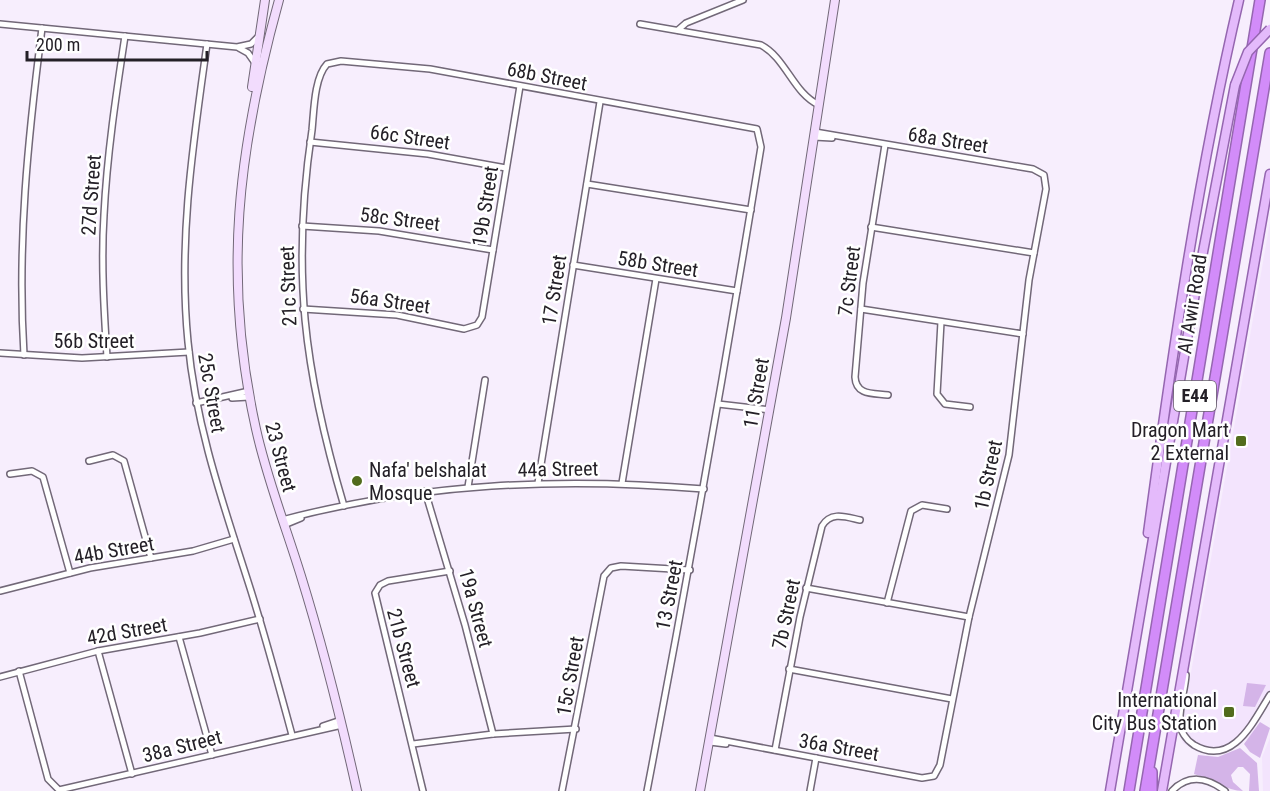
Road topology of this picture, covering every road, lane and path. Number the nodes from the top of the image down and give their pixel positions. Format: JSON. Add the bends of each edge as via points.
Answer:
{"nodes":[{"id":1,"x":265,"y":0,"type":"edge"},
{"id":2,"x":279,"y":0,"type":"edge"},
{"id":3,"x":743,"y":0,"type":"edge"},
{"id":4,"x":835,"y":0,"type":"edge"},
{"id":5,"x":1239,"y":0,"type":"edge"},
{"id":6,"x":1260,"y":0,"type":"edge"},
{"id":7,"x":0,"y":24,"type":"edge"},
{"id":8,"x":640,"y":24,"type":"dead end"},
{"id":9,"x":42,"y":28,"type":"junction"},
{"id":10,"x":678,"y":30,"type":"junction"},
{"id":11,"x":1270,"y":30,"type":"edge"},
{"id":12,"x":260,"y":35,"type":"junction"},
{"id":13,"x":125,"y":36,"type":"junction"},
{"id":14,"x":207,"y":44,"type":"junction"},
{"id":15,"x":237,"y":47,"type":"junction"},
{"id":16,"x":1270,"y":53,"type":"edge"},
{"id":17,"x":255,"y":63,"type":"junction"},
{"id":18,"x":327,"y":64,"type":"joint"},
{"id":19,"x":520,"y":86,"type":"junction"},
{"id":20,"x":600,"y":102,"type":"junction"},
{"id":21,"x":819,"y":105,"type":"junction"},
{"id":22,"x":249,"y":123,"type":"junction"},
{"id":23,"x":759,"y":133,"type":"joint"},
{"id":24,"x":814,"y":134,"type":"junction"},
{"id":25,"x":310,"y":142,"type":"junction"},
{"id":26,"x":885,"y":145,"type":"junction"},
{"id":27,"x":506,"y":168,"type":"junction"},
{"id":28,"x":1270,"y":174,"type":"edge"},
{"id":29,"x":1044,"y":175,"type":"joint"},
{"id":30,"x":587,"y":184,"type":"junction"},
{"id":31,"x":1268,"y":195,"type":"edge"},
{"id":32,"x":751,"y":210,"type":"junction"},
{"id":33,"x":302,"y":226,"type":"junction"},
{"id":34,"x":871,"y":227,"type":"junction"},
{"id":35,"x":493,"y":250,"type":"junction"},
{"id":36,"x":1034,"y":253,"type":"junction"},
{"id":37,"x":573,"y":265,"type":"junction"},
{"id":38,"x":656,"y":279,"type":"junction"},
{"id":39,"x":737,"y":291,"type":"junction"},
{"id":40,"x":303,"y":309,"type":"junction"},
{"id":41,"x":861,"y":309,"type":"junction"},
{"id":42,"x":942,"y":322,"type":"junction"},
{"id":43,"x":473,"y":328,"type":"joint"},
{"id":44,"x":1023,"y":334,"type":"junction"},
{"id":45,"x":189,"y":352,"type":"junction"},
{"id":46,"x":0,"y":353,"type":"edge"},
{"id":47,"x":24,"y":355,"type":"junction"},
{"id":48,"x":107,"y":357,"type":"junction"},
{"id":49,"x":485,"y":380,"type":"dead end"},
{"id":50,"x":249,"y":394,"type":"junction"},
{"id":51,"x":888,"y":395,"type":"dead end"},
{"id":52,"x":196,"y":403,"type":"junction"},
{"id":53,"x":718,"y":404,"type":"junction"},
{"id":54,"x":970,"y":407,"type":"dead end"},
{"id":55,"x":769,"y":413,"type":"junction"},
{"id":56,"x":89,"y":461,"type":"dead end"},
{"id":57,"x":9,"y":474,"type":"dead end"},
{"id":58,"x":538,"y":483,"type":"junction"},
{"id":59,"x":622,"y":483,"type":"junction"},
{"id":60,"x":468,"y":487,"type":"junction"},
{"id":61,"x":704,"y":489,"type":"junction"},
{"id":62,"x":425,"y":491,"type":"junction"},
{"id":63,"x":344,"y":506,"type":"junction"},
{"id":64,"x":947,"y":509,"type":"dead end"},
{"id":65,"x":860,"y":520,"type":"dead end"},
{"id":66,"x":283,"y":523,"type":"junction"},
{"id":67,"x":234,"y":539,"type":"junction"},
{"id":68,"x":151,"y":558,"type":"junction"},
{"id":69,"x":690,"y":570,"type":"junction"},
{"id":70,"x":450,"y":571,"type":"junction"},
{"id":71,"x":70,"y":573,"type":"junction"},
{"id":72,"x":806,"y":588,"type":"junction"},
{"id":73,"x":0,"y":591,"type":"edge"},
{"id":74,"x":1142,"y":599,"type":"junction"},
{"id":75,"x":887,"y":603,"type":"junction"},
{"id":76,"x":969,"y":617,"type":"junction"},
{"id":77,"x":260,"y":619,"type":"junction"},
{"id":78,"x":179,"y":637,"type":"junction"},
{"id":79,"x":98,"y":651,"type":"junction"},
{"id":80,"x":1186,"y":655,"type":"junction"},
{"id":81,"x":789,"y":669,"type":"junction"},
{"id":82,"x":18,"y":671,"type":"junction"},
{"id":83,"x":0,"y":677,"type":"edge"},
{"id":84,"x":1270,"y":695,"type":"edge"},
{"id":85,"x":952,"y":699,"type":"junction"},
{"id":86,"x":342,"y":722,"type":"junction"},
{"id":87,"x":576,"y":729,"type":"junction"},
{"id":88,"x":493,"y":734,"type":"junction"},
{"id":89,"x":292,"y":735,"type":"junction"},
{"id":90,"x":710,"y":740,"type":"junction"},
{"id":91,"x":413,"y":744,"type":"junction"},
{"id":92,"x":775,"y":750,"type":"junction"},
{"id":93,"x":212,"y":755,"type":"junction"},
{"id":94,"x":816,"y":758,"type":"junction"},
{"id":95,"x":1150,"y":759,"type":"junction"},
{"id":96,"x":1133,"y":768,"type":"junction"},
{"id":97,"x":132,"y":774,"type":"junction"},
{"id":98,"x":933,"y":776,"type":"joint"},
{"id":99,"x":357,"y":791,"type":"edge"},
{"id":100,"x":423,"y":791,"type":"edge"},
{"id":101,"x":562,"y":791,"type":"edge"},
{"id":102,"x":648,"y":791,"type":"edge"},
{"id":103,"x":700,"y":791,"type":"edge"},
{"id":104,"x":810,"y":791,"type":"edge"},
{"id":105,"x":1110,"y":791,"type":"edge"},
{"id":106,"x":1122,"y":791,"type":"edge"},
{"id":107,"x":1129,"y":791,"type":"edge"},
{"id":108,"x":1144,"y":791,"type":"edge"},
{"id":109,"x":1152,"y":791,"type":"edge"},
{"id":110,"x":1162,"y":791,"type":"edge"},
{"id":111,"x":1172,"y":791,"type":"edge"},
{"id":112,"x":1225,"y":791,"type":"edge"}],
"edges":[{"from":1,"to":12,"type":"street","name":"23 Street"},
{"from":2,"to":22,"type":"street","name":"23 Street"},
{"from":3,"to":10,"type":"street","via":[[686,23]]},
{"from":4,"to":21,"type":"street","name":"11 Street"},
{"from":5,"to":74,"type":"main road","via":[[1209,144],[1163,416]]},
{"from":6,"to":96,"type":"highway","name":"Al Awir Road","number":"E44"},
{"from":7,"to":9,"type":"street"},
{"from":8,"to":10,"type":"street"},
{"from":9,"to":13,"type":"street"},
{"from":9,"to":47,"type":"street","via":[[22,210]]},
{"from":10,"to":21,"type":"street","via":[[766,47],[806,97]]},
{"from":11,"to":74,"type":"main road","bridge":true,"via":[[1248,52],[1235,85]]},
{"from":12,"to":15,"type":"street","via":[[250,44]]},
{"from":12,"to":17,"type":"street","name":"23 Street"},
{"from":13,"to":14,"type":"street"},
{"from":13,"to":48,"type":"street","name":"27d Street","via":[[104,216]]},
{"from":14,"to":15,"type":"street"},
{"from":14,"to":45,"type":"street","name":"25c Street","via":[[185,221]]},
{"from":15,"to":17,"type":"street"},
{"from":16,"to":95,"type":"highway","name":"Al Awir Road","number":"E44"},
{"from":17,"to":22,"type":"street","name":"23 Street"},
{"from":18,"to":19,"type":"street","name":"68b Street","via":[[385,64]]},
{"from":18,"to":25,"type":"street","name":"21c Street","via":[[320,76]]},
{"from":19,"to":20,"type":"street","name":"68b Street"},
{"from":19,"to":27,"type":"street","name":"19b Street"},
{"from":20,"to":23,"type":"street","name":"68b Street","via":[[749,126]]},
{"from":20,"to":30,"type":"street","name":"17 Street"},
{"from":21,"to":24,"type":"street","name":"11 Street"},
{"from":22,"to":50,"type":"street","name":"23 Street","via":[[239,200],[237,258]]},
{"from":23,"to":32,"type":"street","name":"13 Street","via":[[761,147]]},
{"from":24,"to":26,"type":"street","name":"68a Street"},
{"from":24,"to":55,"type":"street","name":"11 Street"},
{"from":25,"to":27,"type":"street","name":"66c Street","via":[[400,150]]},
{"from":25,"to":33,"type":"street","name":"21c Street"},
{"from":26,"to":29,"type":"street","name":"68a Street","via":[[1033,169]]},
{"from":26,"to":34,"type":"street","name":"7c Street"},
{"from":27,"to":35,"type":"street","name":"19b Street"},
{"from":28,"to":31,"type":"main road"},
{"from":29,"to":36,"type":"street","name":"1b Street","via":[[1046,189]]},
{"from":30,"to":32,"type":"street"},
{"from":30,"to":37,"type":"street","name":"17 Street"},
{"from":31,"to":80,"type":"main road"},
{"from":32,"to":39,"type":"street","name":"13 Street"},
{"from":33,"to":35,"type":"street","name":"58c Street","via":[[398,233]]},
{"from":33,"to":40,"type":"street","name":"21c Street"},
{"from":34,"to":36,"type":"street"},
{"from":34,"to":41,"type":"street","name":"7c Street"},
{"from":35,"to":43,"type":"street","name":"19b Street","via":[[482,317]]},
{"from":36,"to":44,"type":"street","name":"1b Street"},
{"from":37,"to":38,"type":"street","name":"58b Street"},
{"from":37,"to":58,"type":"street","name":"17 Street"},
{"from":38,"to":39,"type":"street","name":"58b Street"},
{"from":38,"to":59,"type":"street"},
{"from":39,"to":53,"type":"street","name":"13 Street"},
{"from":40,"to":43,"type":"street","name":"56a Street","via":[[366,312]]},
{"from":40,"to":63,"type":"street","name":"21c Street","via":[[315,397]]},
{"from":41,"to":42,"type":"street"},
{"from":41,"to":51,"type":"street","name":"7c Street","via":[[855,382],[863,392]]},
{"from":42,"to":44,"type":"street"},
{"from":42,"to":54,"type":"street","via":[[937,394],[945,404]]},
{"from":44,"to":76,"type":"street","name":"1b Street","via":[[1009,455]]},
{"from":45,"to":48,"type":"street","name":"56b Street"},
{"from":45,"to":52,"type":"street","name":"25c Street"},
{"from":46,"to":47,"type":"street","name":"56b Street"},
{"from":47,"to":48,"type":"street","name":"56b Street"},
{"from":49,"to":60,"type":"street"},
{"from":50,"to":52,"type":"street"},
{"from":50,"to":66,"type":"street","name":"23 Street","via":[[263,460]]},
{"from":52,"to":67,"type":"street","name":"25c Street","via":[[215,484]]},
{"from":53,"to":55,"type":"street"},
{"from":53,"to":61,"type":"street","name":"13 Street"},
{"from":55,"to":90,"type":"street","name":"11 Street"},
{"from":56,"to":68,"type":"street","via":[[113,455],[124,461]]},
{"from":57,"to":71,"type":"street","via":[[32,471],[43,477]]},
{"from":58,"to":59,"type":"street","name":"44a Street"},
{"from":58,"to":60,"type":"street","name":"44a Street"},
{"from":59,"to":61,"type":"street","name":"44a Street"},
{"from":60,"to":62,"type":"street","name":"44a Street"},
{"from":61,"to":69,"type":"street","name":"13 Street"},
{"from":62,"to":63,"type":"street","name":"44a Street"},
{"from":62,"to":70,"type":"street","name":"19a Street"},
{"from":63,"to":66,"type":"street","name":"44a Street"},
{"from":64,"to":75,"type":"street","via":[[922,504],[911,511]]},
{"from":65,"to":72,"type":"street","name":"7b Street","via":[[836,516],[824,522]]},
{"from":66,"to":86,"type":"street","name":"23 Street"},
{"from":67,"to":68,"type":"street","name":"44b Street"},
{"from":67,"to":77,"type":"street","name":"25c Street"},
{"from":68,"to":71,"type":"street","name":"44b Street"},
{"from":69,"to":87,"type":"street","name":"15c Street","via":[[611,568],[603,581]]},
{"from":69,"to":102,"type":"street","name":"13 Street"},
{"from":70,"to":88,"type":"street","name":"19a Street"},
{"from":70,"to":91,"type":"street","name":"21b Street","via":[[388,581],[375,593]]},
{"from":71,"to":73,"type":"street","name":"44b Street"},
{"from":72,"to":75,"type":"street"},
{"from":72,"to":81,"type":"street","name":"7b Street"},
{"from":74,"to":105,"type":"main road"},
{"from":75,"to":76,"type":"street"},
{"from":76,"to":85,"type":"street","name":"1b Street"},
{"from":77,"to":78,"type":"street","name":"42d Street"},
{"from":77,"to":89,"type":"street","name":"25c Street"},
{"from":78,"to":79,"type":"street","name":"42d Street"},
{"from":78,"to":93,"type":"street"},
{"from":79,"to":82,"type":"street","name":"42d Street"},
{"from":79,"to":97,"type":"street"},
{"from":80,"to":84,"type":"street","via":[[1180,723],[1187,739],[1197,747],[1219,750],[1239,741]]},
{"from":80,"to":110,"type":"main road"},
{"from":81,"to":85,"type":"street"},
{"from":81,"to":92,"type":"street","name":"7b Street"},
{"from":82,"to":83,"type":"street","name":"42d Street"},
{"from":82,"to":97,"type":"street","name":"38a Street","via":[[48,779],[55,789],[66,790]]},
{"from":85,"to":98,"type":"street","name":"1b Street","via":[[940,765]]},
{"from":86,"to":89,"type":"street","name":"38a Street"},
{"from":86,"to":99,"type":"street","name":"23 Street"},
{"from":87,"to":88,"type":"street"},
{"from":87,"to":101,"type":"street","name":"15c Street"},
{"from":88,"to":91,"type":"street"},
{"from":89,"to":93,"type":"street","name":"38a Street"},
{"from":90,"to":92,"type":"street","name":"36a Street"},
{"from":90,"to":103,"type":"street","name":"11 Street"},
{"from":91,"to":100,"type":"street","name":"21b Street"},
{"from":92,"to":94,"type":"street","name":"36a Street"},
{"from":93,"to":97,"type":"street","name":"38a Street"},
{"from":94,"to":98,"type":"street","name":"36a Street"},
{"from":94,"to":104,"type":"street"},
{"from":95,"to":108,"type":"highway","name":"Al Awir Road","number":"E44"},
{"from":95,"to":109,"type":"highway"},
{"from":96,"to":106,"type":"highway"},
{"from":96,"to":107,"type":"highway","name":"Al Awir Road","number":"E44"},
{"from":111,"to":112,"type":"street","via":[[1182,782],[1194,779]]}]}
